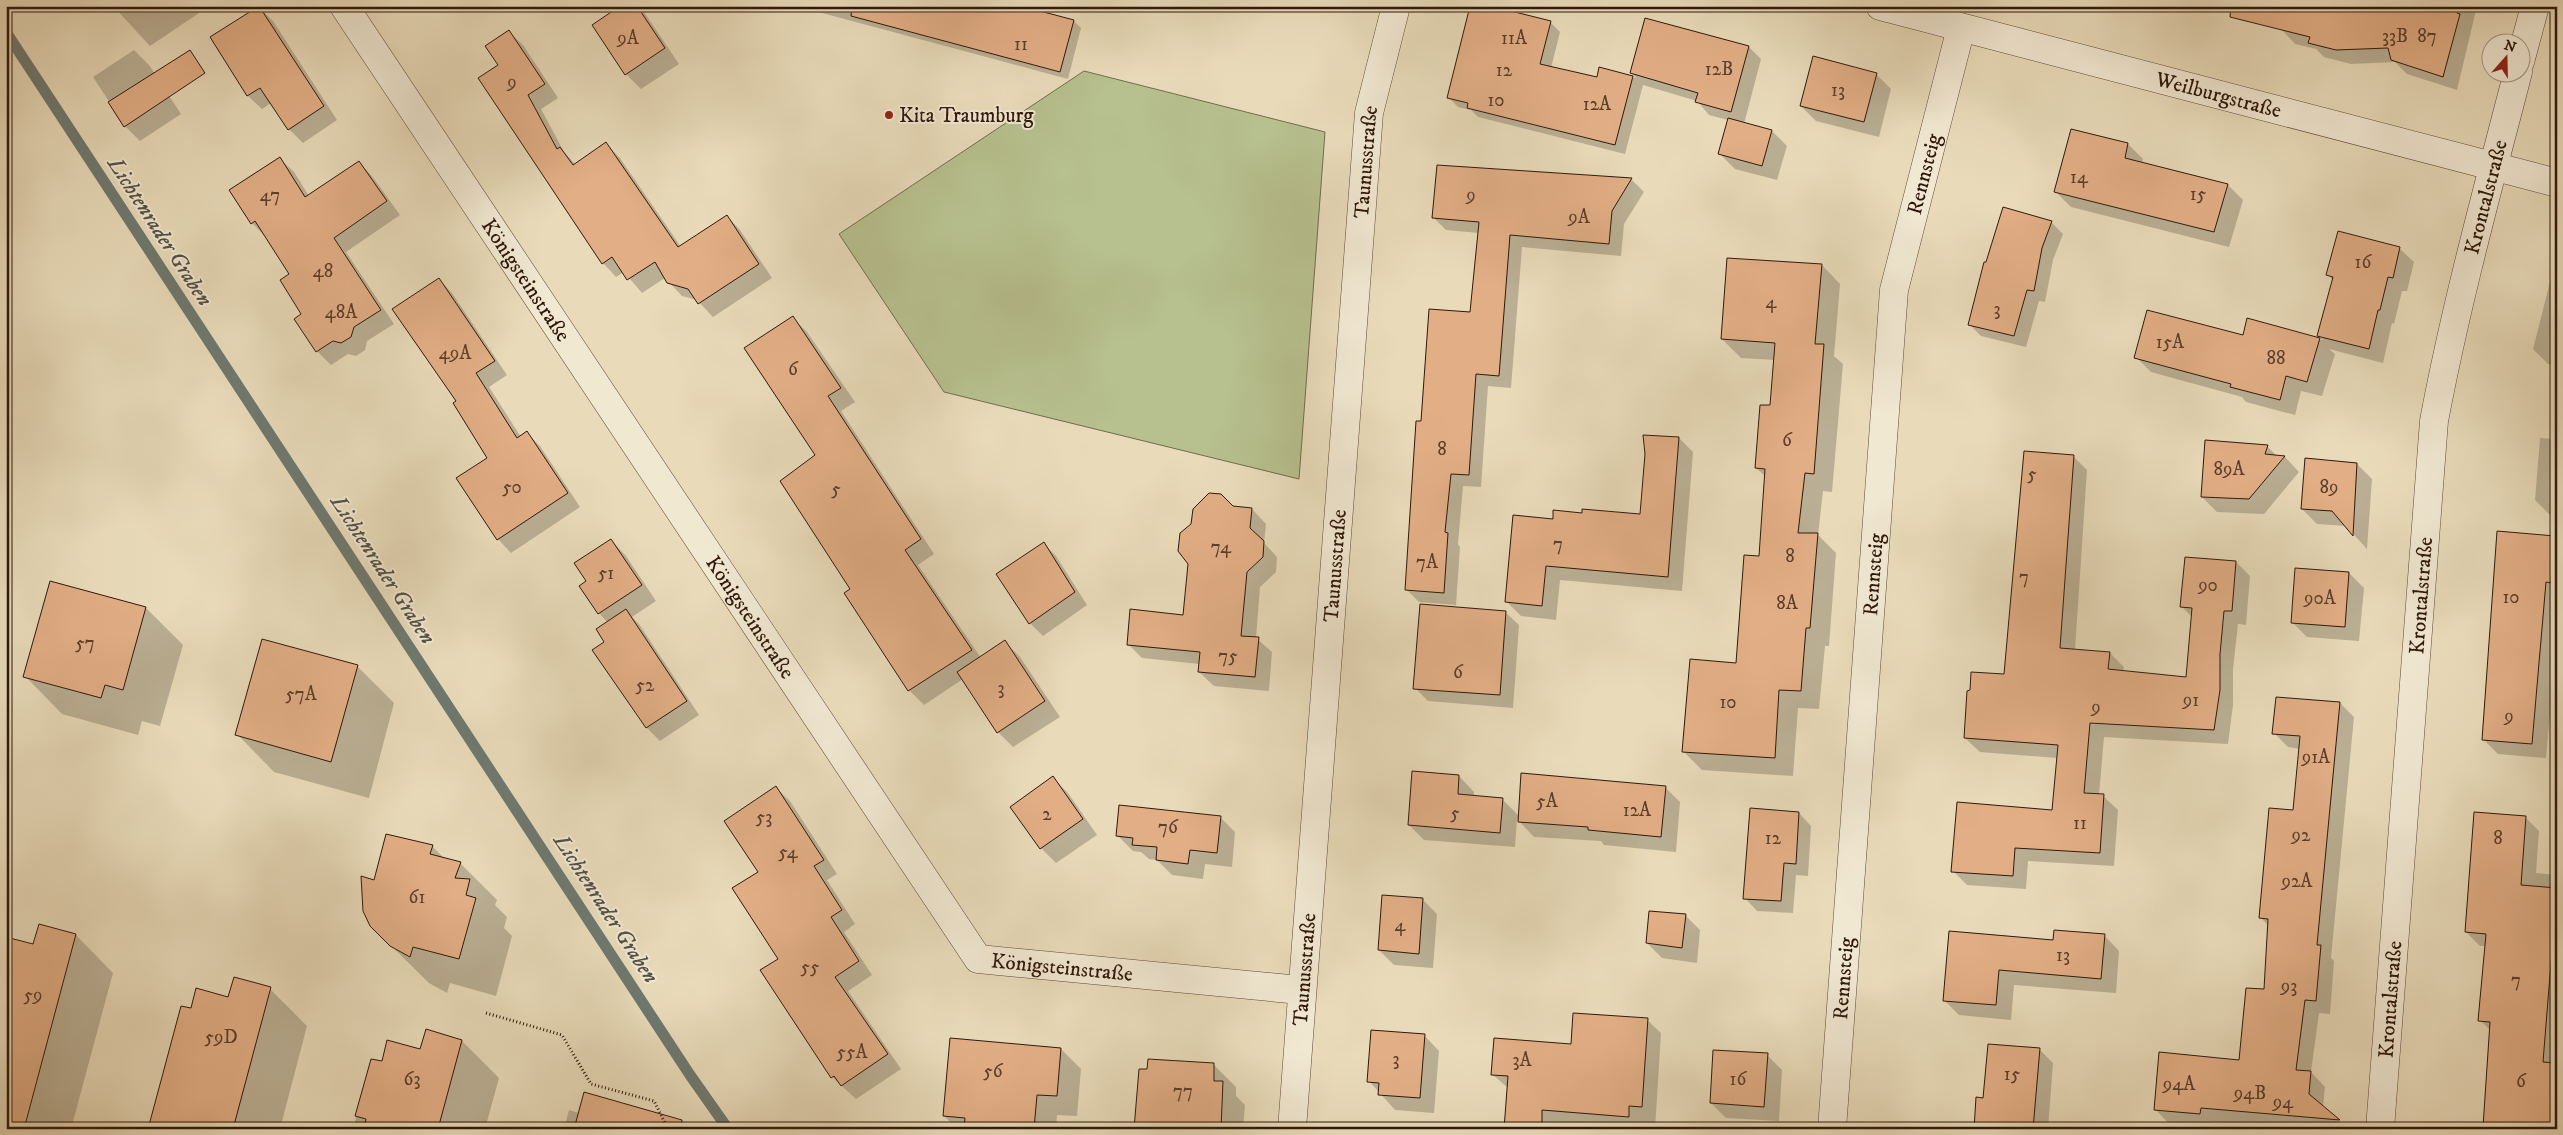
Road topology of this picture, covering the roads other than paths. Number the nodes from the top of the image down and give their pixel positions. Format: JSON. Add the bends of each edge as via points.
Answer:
{"nodes":[{"id":1,"x":344,"y":6,"type":"edge"},
{"id":2,"x":1396,"y":6,"type":"edge"},
{"id":3,"x":1880,"y":6,"type":"edge"},
{"id":4,"x":2535,"y":6,"type":"edge"},
{"id":5,"x":1961,"y":28,"type":"junction"},
{"id":6,"x":2528,"y":32,"type":"edge"},
{"id":7,"x":2515,"y":82,"type":"edge"},
{"id":8,"x":2493,"y":167,"type":"junction"},
{"id":9,"x":2557,"y":184,"type":"edge"},
{"id":10,"x":1300,"y":990,"type":"junction"},
{"id":11,"x":1292,"y":1129,"type":"edge"},
{"id":12,"x":1832,"y":1129,"type":"edge"},
{"id":13,"x":2380,"y":1129,"type":"edge"}],
"edges":[{"from":1,"to":10,"type":"street","name":"Königsteinstraße","via":[[978,959]]},
{"from":2,"to":10,"type":"street","name":"Taunusstraße","via":[[1369,113]]},
{"from":3,"to":5,"type":"street","name":"Weilburgstraße"},
{"from":4,"to":6,"type":"street"},
{"from":5,"to":8,"type":"street","name":"Weilburgstraße"},
{"from":5,"to":12,"type":"street","name":"Rennsteig","via":[[1894,290]]},
{"from":7,"to":8,"type":"street","name":"Krontalstraße"},
{"from":8,"to":9,"type":"street","name":"Weilburgstraße"},
{"from":8,"to":13,"type":"street","name":"Krontalstraße","via":[[2434,422]]},
{"from":10,"to":11,"type":"street","name":"Taunusstraße"}]}
